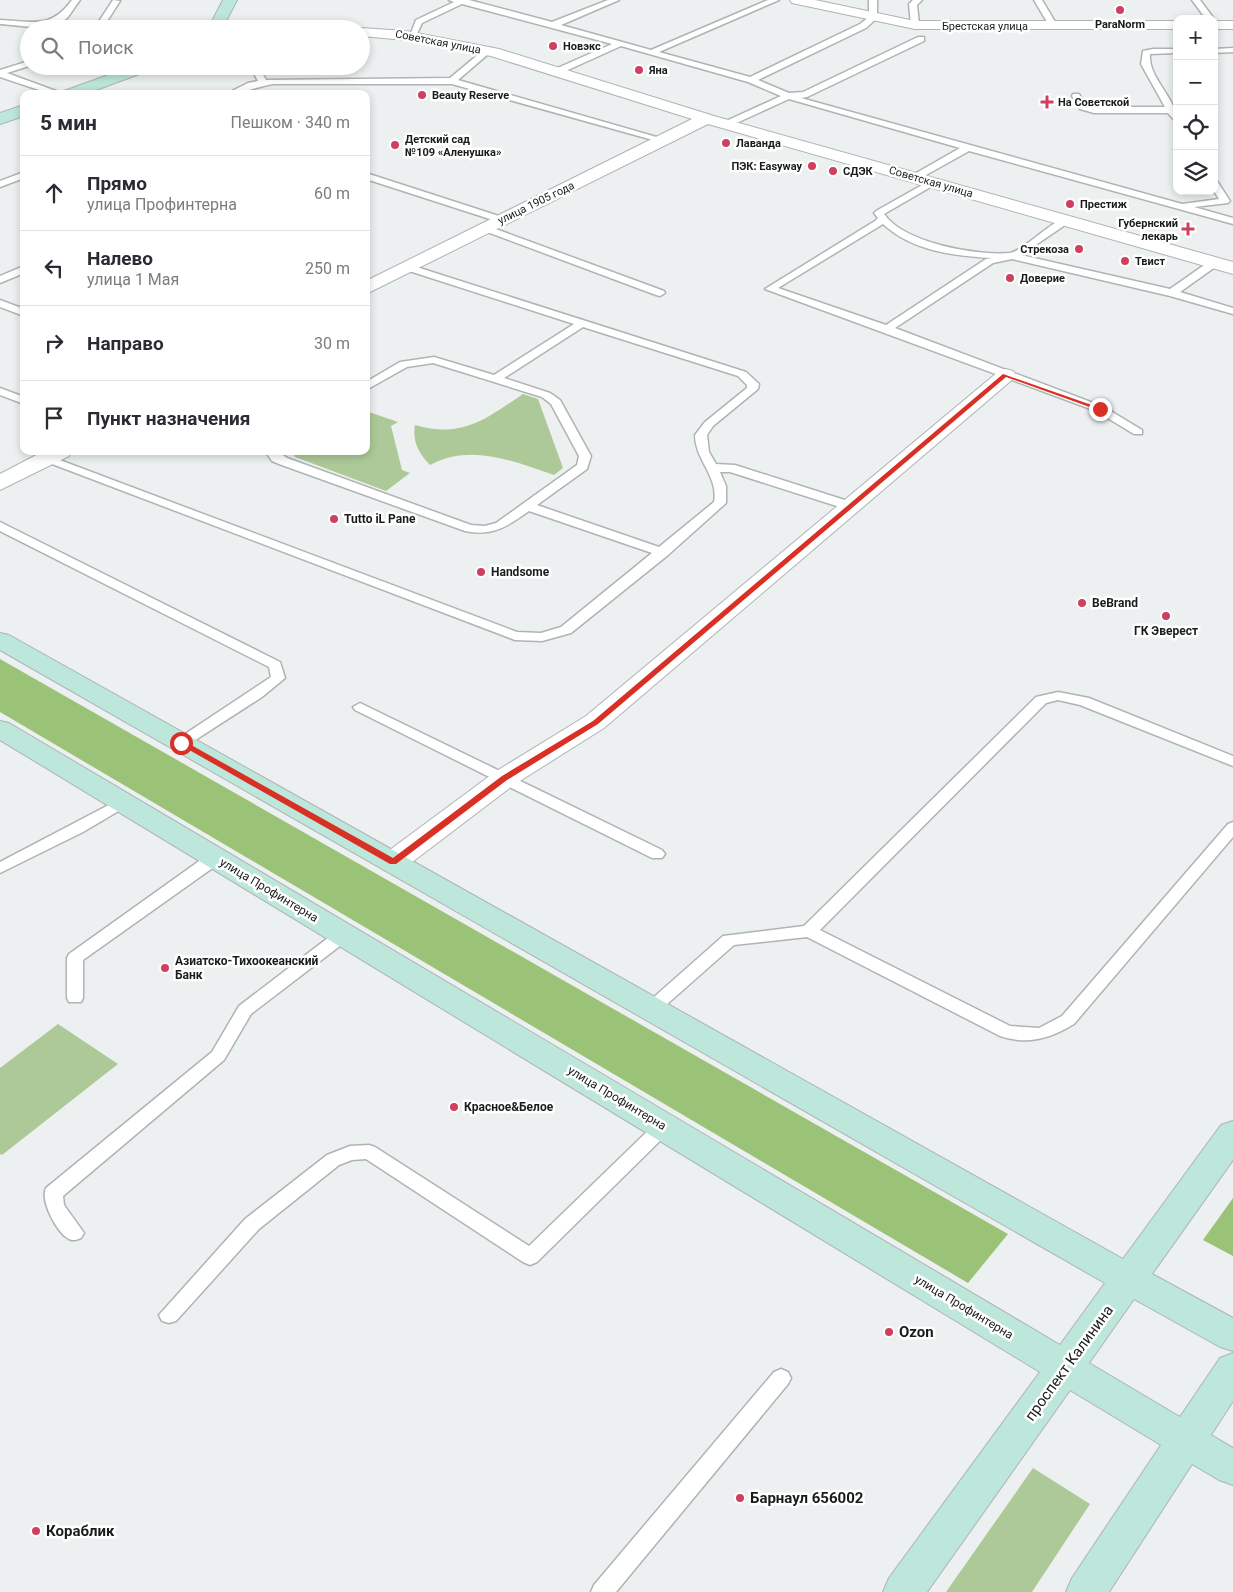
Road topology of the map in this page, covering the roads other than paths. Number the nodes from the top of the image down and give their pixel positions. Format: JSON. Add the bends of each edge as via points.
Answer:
{"nodes":[{"id":1,"x":76,"y":0,"type":"edge"},
{"id":2,"x":230,"y":0,"type":"edge"},
{"id":3,"x":460,"y":0,"type":"edge"},
{"id":4,"x":616,"y":0,"type":"edge"},
{"id":5,"x":775,"y":0,"type":"edge"},
{"id":6,"x":797,"y":0,"type":"edge"},
{"id":7,"x":873,"y":0,"type":"edge"},
{"id":8,"x":918,"y":0,"type":"edge"},
{"id":9,"x":1038,"y":0,"type":"edge"},
{"id":10,"x":1196,"y":0,"type":"edge"},
{"id":11,"x":116,"y":1,"type":"edge"},
{"id":12,"x":1207,"y":15,"type":"edge"},
{"id":13,"x":873,"y":18,"type":"junction"},
{"id":14,"x":58,"y":20,"type":"edge"},
{"id":15,"x":104,"y":20,"type":"edge"},
{"id":16,"x":219,"y":20,"type":"edge"},
{"id":17,"x":0,"y":22,"type":"edge"},
{"id":18,"x":20,"y":22,"type":"edge"},
{"id":19,"x":553,"y":25,"type":"junction"},
{"id":20,"x":916,"y":25,"type":"junction"},
{"id":21,"x":1053,"y":25,"type":"junction"},
{"id":22,"x":1173,"y":25,"type":"edge"},
{"id":23,"x":1218,"y":25,"type":"edge"},
{"id":24,"x":1233,"y":25,"type":"edge"},
{"id":25,"x":370,"y":33,"type":"edge"},
{"id":26,"x":412,"y":36,"type":"junction"},
{"id":27,"x":921,"y":40,"type":"dead end"},
{"id":28,"x":619,"y":44,"type":"junction"},
{"id":29,"x":378,"y":48,"type":"dead end"},
{"id":30,"x":1233,"y":50,"type":"edge"},
{"id":31,"x":1173,"y":51,"type":"edge"},
{"id":32,"x":1218,"y":51,"type":"edge"},
{"id":33,"x":652,"y":52,"type":"junction"},
{"id":34,"x":483,"y":55,"type":"junction"},
{"id":35,"x":514,"y":59,"type":"junction"},
{"id":36,"x":20,"y":66,"type":"edge"},
{"id":37,"x":556,"y":72,"type":"junction"},
{"id":38,"x":0,"y":73,"type":"edge"},
{"id":39,"x":123,"y":75,"type":"edge"},
{"id":40,"x":259,"y":75,"type":"edge"},
{"id":41,"x":751,"y":80,"type":"junction"},
{"id":42,"x":263,"y":82,"type":"junction"},
{"id":43,"x":452,"y":82,"type":"junction"},
{"id":44,"x":49,"y":90,"type":"edge"},
{"id":45,"x":81,"y":90,"type":"edge"},
{"id":46,"x":241,"y":90,"type":"edge"},
{"id":47,"x":790,"y":95,"type":"junction"},
{"id":48,"x":1076,"y":96,"type":"dead end"},
{"id":49,"x":1171,"y":110,"type":"junction"},
{"id":50,"x":20,"y":112,"type":"edge"},
{"id":51,"x":1173,"y":113,"type":"edge"},
{"id":52,"x":707,"y":118,"type":"junction"},
{"id":53,"x":0,"y":119,"type":"edge"},
{"id":54,"x":727,"y":124,"type":"junction"},
{"id":55,"x":663,"y":140,"type":"junction"},
{"id":56,"x":967,"y":148,"type":"junction"},
{"id":57,"x":20,"y":176,"type":"edge"},
{"id":58,"x":370,"y":177,"type":"edge"},
{"id":59,"x":914,"y":178,"type":"junction"},
{"id":60,"x":932,"y":182,"type":"junction"},
{"id":61,"x":0,"y":184,"type":"edge"},
{"id":62,"x":1218,"y":188,"type":"edge"},
{"id":63,"x":1229,"y":201,"type":"edge"},
{"id":64,"x":1176,"y":206,"type":"junction"},
{"id":65,"x":883,"y":218,"type":"junction"},
{"id":66,"x":502,"y":220,"type":"junction"},
{"id":67,"x":1065,"y":220,"type":"junction"},
{"id":68,"x":1233,"y":221,"type":"edge"},
{"id":69,"x":485,"y":228,"type":"junction"},
{"id":70,"x":1013,"y":256,"type":"junction"},
{"id":71,"x":1214,"y":263,"type":"junction"},
{"id":72,"x":407,"y":267,"type":"junction"},
{"id":73,"x":1233,"y":268,"type":"edge"},
{"id":74,"x":20,"y":271,"type":"edge"},
{"id":75,"x":0,"y":280,"type":"edge"},
{"id":76,"x":370,"y":286,"type":"edge"},
{"id":77,"x":660,"y":293,"type":"dead end"},
{"id":78,"x":1172,"y":293,"type":"junction"},
{"id":79,"x":0,"y":303,"type":"edge"},
{"id":80,"x":20,"y":310,"type":"edge"},
{"id":81,"x":1233,"y":311,"type":"edge"},
{"id":82,"x":582,"y":323,"type":"junction"},
{"id":83,"x":887,"y":329,"type":"junction"},
{"id":84,"x":1006,"y":375,"type":"junction"},
{"id":85,"x":495,"y":379,"type":"junction"},
{"id":86,"x":370,"y":385,"type":"edge"},
{"id":87,"x":0,"y":391,"type":"edge"},
{"id":88,"x":20,"y":399,"type":"edge"},
{"id":89,"x":1138,"y":432,"type":"dead end"},
{"id":90,"x":53,"y":455,"type":"edge"},
{"id":91,"x":274,"y":455,"type":"edge"},
{"id":92,"x":712,"y":468,"type":"junction"},
{"id":93,"x":0,"y":484,"type":"edge"},
{"id":94,"x":528,"y":506,"type":"junction"},
{"id":95,"x":850,"y":506,"type":"junction"},
{"id":96,"x":0,"y":526,"type":"edge"},
{"id":97,"x":663,"y":552,"type":"junction"},
{"id":98,"x":0,"y":640,"type":"edge"},
{"id":99,"x":360,"y":707,"type":"dead end"},
{"id":100,"x":0,"y":729,"type":"edge"},
{"id":101,"x":181,"y":743,"type":"junction"},
{"id":102,"x":1233,"y":761,"type":"edge"},
{"id":103,"x":505,"y":778,"type":"junction"},
{"id":104,"x":122,"y":803,"type":"junction"},
{"id":105,"x":1233,"y":827,"type":"edge"},
{"id":106,"x":657,"y":854,"type":"dead end"},
{"id":107,"x":215,"y":858,"type":"junction"},
{"id":108,"x":393,"y":862,"type":"junction"},
{"id":109,"x":0,"y":868,"type":"edge"},
{"id":110,"x":809,"y":931,"type":"junction"},
{"id":111,"x":343,"y":935,"type":"junction"},
{"id":112,"x":75,"y":998,"type":"dead end"},
{"id":113,"x":651,"y":1009,"type":"junction"},
{"id":114,"x":664,"y":1126,"type":"junction"},
{"id":115,"x":1233,"y":1134,"type":"edge"},
{"id":116,"x":74,"y":1233,"type":"dead end"},
{"id":117,"x":1130,"y":1278,"type":"junction"},
{"id":118,"x":169,"y":1316,"type":"dead end"},
{"id":119,"x":1233,"y":1336,"type":"edge"},
{"id":120,"x":1065,"y":1368,"type":"junction"},
{"id":121,"x":1233,"y":1369,"type":"edge"},
{"id":122,"x":781,"y":1378,"type":"dead end"},
{"id":123,"x":1187,"y":1440,"type":"junction"},
{"id":124,"x":1233,"y":1468,"type":"edge"},
{"id":125,"x":602,"y":1592,"type":"edge"},
{"id":126,"x":903,"y":1592,"type":"edge"},
{"id":127,"x":1086,"y":1592,"type":"edge"}],
"edges":[{"from":1,"to":14,"type":"lane"},
{"from":2,"to":16,"type":"street"},
{"from":3,"to":19,"type":"lane"},
{"from":3,"to":26,"type":"lane","via":[[419,22]]},
{"from":4,"to":19,"type":"lane"},
{"from":5,"to":33,"type":"lane"},
{"from":6,"to":13,"type":"street","name":"Брестская улица"},
{"from":7,"to":13,"type":"lane"},
{"from":8,"to":20,"type":"lane","via":[[912,4]]},
{"from":9,"to":21,"type":"lane"},
{"from":10,"to":12,"type":"lane"},
{"from":11,"to":15,"type":"lane"},
{"from":13,"to":20,"type":"street","name":"Брестская улица"},
{"from":13,"to":41,"type":"lane","via":[[863,26]]},
{"from":17,"to":18,"type":"lane"},
{"from":19,"to":28,"type":"lane"},
{"from":20,"to":21,"type":"street","name":"Брестская улица"},
{"from":21,"to":22,"type":"street","name":"Брестская улица"},
{"from":23,"to":24,"type":"street"},
{"from":25,"to":26,"type":"street","name":"Советская улица"},
{"from":26,"to":35,"type":"street","name":"Советская улица"},
{"from":27,"to":47,"type":"lane","via":[[804,95]]},
{"from":28,"to":33,"type":"lane"},
{"from":28,"to":37,"type":"lane"},
{"from":29,"to":34,"type":"street","name":"Советская улица"},
{"from":30,"to":32,"type":"lane"},
{"from":31,"to":49,"type":"lane","via":[[1153,51],[1144,58]]},
{"from":33,"to":41,"type":"lane"},
{"from":34,"to":35,"type":"street","name":"Советская улица"},
{"from":34,"to":43,"type":"lane"},
{"from":35,"to":37,"type":"street","name":"Советская улица"},
{"from":36,"to":38,"type":"lane"},
{"from":37,"to":52,"type":"street","name":"Советская улица"},
{"from":38,"to":44,"type":"lane"},
{"from":39,"to":45,"type":"street"},
{"from":40,"to":42,"type":"lane"},
{"from":41,"to":47,"type":"lane"},
{"from":42,"to":43,"type":"lane"},
{"from":42,"to":46,"type":"lane"},
{"from":43,"to":55,"type":"lane"},
{"from":47,"to":54,"type":"lane"},
{"from":47,"to":56,"type":"lane","via":[[804,102]]},
{"from":48,"to":49,"type":"lane","via":[[1083,107],[1094,110]]},
{"from":49,"to":51,"type":"lane"},
{"from":50,"to":53,"type":"street"},
{"from":52,"to":54,"type":"street","name":"Советская улица"},
{"from":52,"to":55,"type":"street","name":"улица 1905 года"},
{"from":54,"to":59,"type":"street","name":"Советская улица"},
{"from":55,"to":66,"type":"street","name":"улица 1905 года"},
{"from":56,"to":59,"type":"lane"},
{"from":56,"to":64,"type":"lane"},
{"from":57,"to":61,"type":"lane"},
{"from":58,"to":66,"type":"lane"},
{"from":59,"to":60,"type":"street","name":"Советская улица"},
{"from":60,"to":65,"type":"lane","via":[[879,213]]},
{"from":60,"to":67,"type":"street","name":"Советская улица"},
{"from":62,"to":63,"type":"lane"},
{"from":63,"to":64,"type":"lane"},
{"from":64,"to":68,"type":"lane"},
{"from":65,"to":70,"type":"lane","via":[[906,237],[924,244]]},
{"from":65,"to":83,"type":"lane","via":[[770,289]]},
{"from":66,"to":69,"type":"street","name":"улица 1905 года"},
{"from":67,"to":70,"type":"lane"},
{"from":67,"to":71,"type":"street","name":"Советская улица"},
{"from":69,"to":72,"type":"street","name":"улица 1905 года"},
{"from":69,"to":77,"type":"lane"},
{"from":70,"to":78,"type":"lane"},
{"from":70,"to":83,"type":"lane","via":[[990,261]]},
{"from":71,"to":73,"type":"street","name":"Советская улица"},
{"from":71,"to":78,"type":"lane"},
{"from":72,"to":76,"type":"street","name":"улица 1905 года"},
{"from":72,"to":82,"type":"lane"},
{"from":74,"to":75,"type":"lane"},
{"from":78,"to":81,"type":"lane"},
{"from":79,"to":80,"type":"lane"},
{"from":82,"to":85,"type":"lane"},
{"from":82,"to":92,"type":"lane","via":[[750,379],[752,389],[709,424],[701,435],[701,446]]},
{"from":83,"to":84,"type":"lane"},
{"from":84,"to":89,"type":"lane","via":[[1100,409]]},
{"from":84,"to":95,"type":"street"},
{"from":85,"to":86,"type":"lane","via":[[442,362],[424,360],[404,364]]},
{"from":85,"to":94,"type":"lane","via":[[554,398],[585,456],[583,466]]},
{"from":87,"to":88,"type":"lane"},
{"from":90,"to":93,"type":"street"},
{"from":90,"to":97,"type":"lane","via":[[515,636],[542,637],[566,630]]},
{"from":91,"to":94,"type":"lane","via":[[476,530],[495,528]]},
{"from":92,"to":95,"type":"lane","via":[[731,468]]},
{"from":92,"to":97,"type":"lane","via":[[722,488],[720,503]]},
{"from":94,"to":97,"type":"lane"},
{"from":95,"to":103,"type":"street","via":[[596,722]]},
{"from":96,"to":101,"type":"lane","via":[[275,665],[278,678]]},
{"from":98,"to":101,"type":"street"},
{"from":99,"to":103,"type":"lane"},
{"from":100,"to":104,"type":"street","name":"улица Профинтерна"},
{"from":101,"to":108,"type":"street"},
{"from":102,"to":110,"type":"lane","via":[[1084,702],[1058,696],[1041,700]]},
{"from":103,"to":106,"type":"lane"},
{"from":103,"to":108,"type":"street"},
{"from":104,"to":107,"type":"street","name":"улица Профинтерна"},
{"from":104,"to":109,"type":"lane"},
{"from":105,"to":110,"type":"lane","via":[[1068,1020],[1049,1033],[1030,1036],[1006,1032]]},
{"from":107,"to":111,"type":"street","name":"улица Профинтерна"},
{"from":107,"to":112,"type":"lane","via":[[75,958]]},
{"from":108,"to":113,"type":"street"},
{"from":110,"to":113,"type":"lane","via":[[729,940]]},
{"from":111,"to":114,"type":"street","name":"улица Профинтерна"},
{"from":111,"to":116,"type":"lane","via":[[244,1010],[233,1024],[218,1056],[53,1193],[55,1208]]},
{"from":113,"to":117,"type":"street"},
{"from":114,"to":118,"type":"lane","via":[[530,1257],[369,1152],[350,1153],[333,1160],[252,1224]]},
{"from":114,"to":120,"type":"street","name":"улица Профинтерна"},
{"from":115,"to":117,"type":"street","name":"проспект Калинина"},
{"from":117,"to":119,"type":"street"},
{"from":117,"to":120,"type":"street","name":"проспект Калинина"},
{"from":120,"to":123,"type":"street","name":"улица Профинтерна"},
{"from":120,"to":126,"type":"street","name":"проспект Калинина"},
{"from":121,"to":123,"type":"street"},
{"from":122,"to":125,"type":"lane"},
{"from":123,"to":124,"type":"street","name":"улица Профинтерна"},
{"from":123,"to":127,"type":"street"}]}
